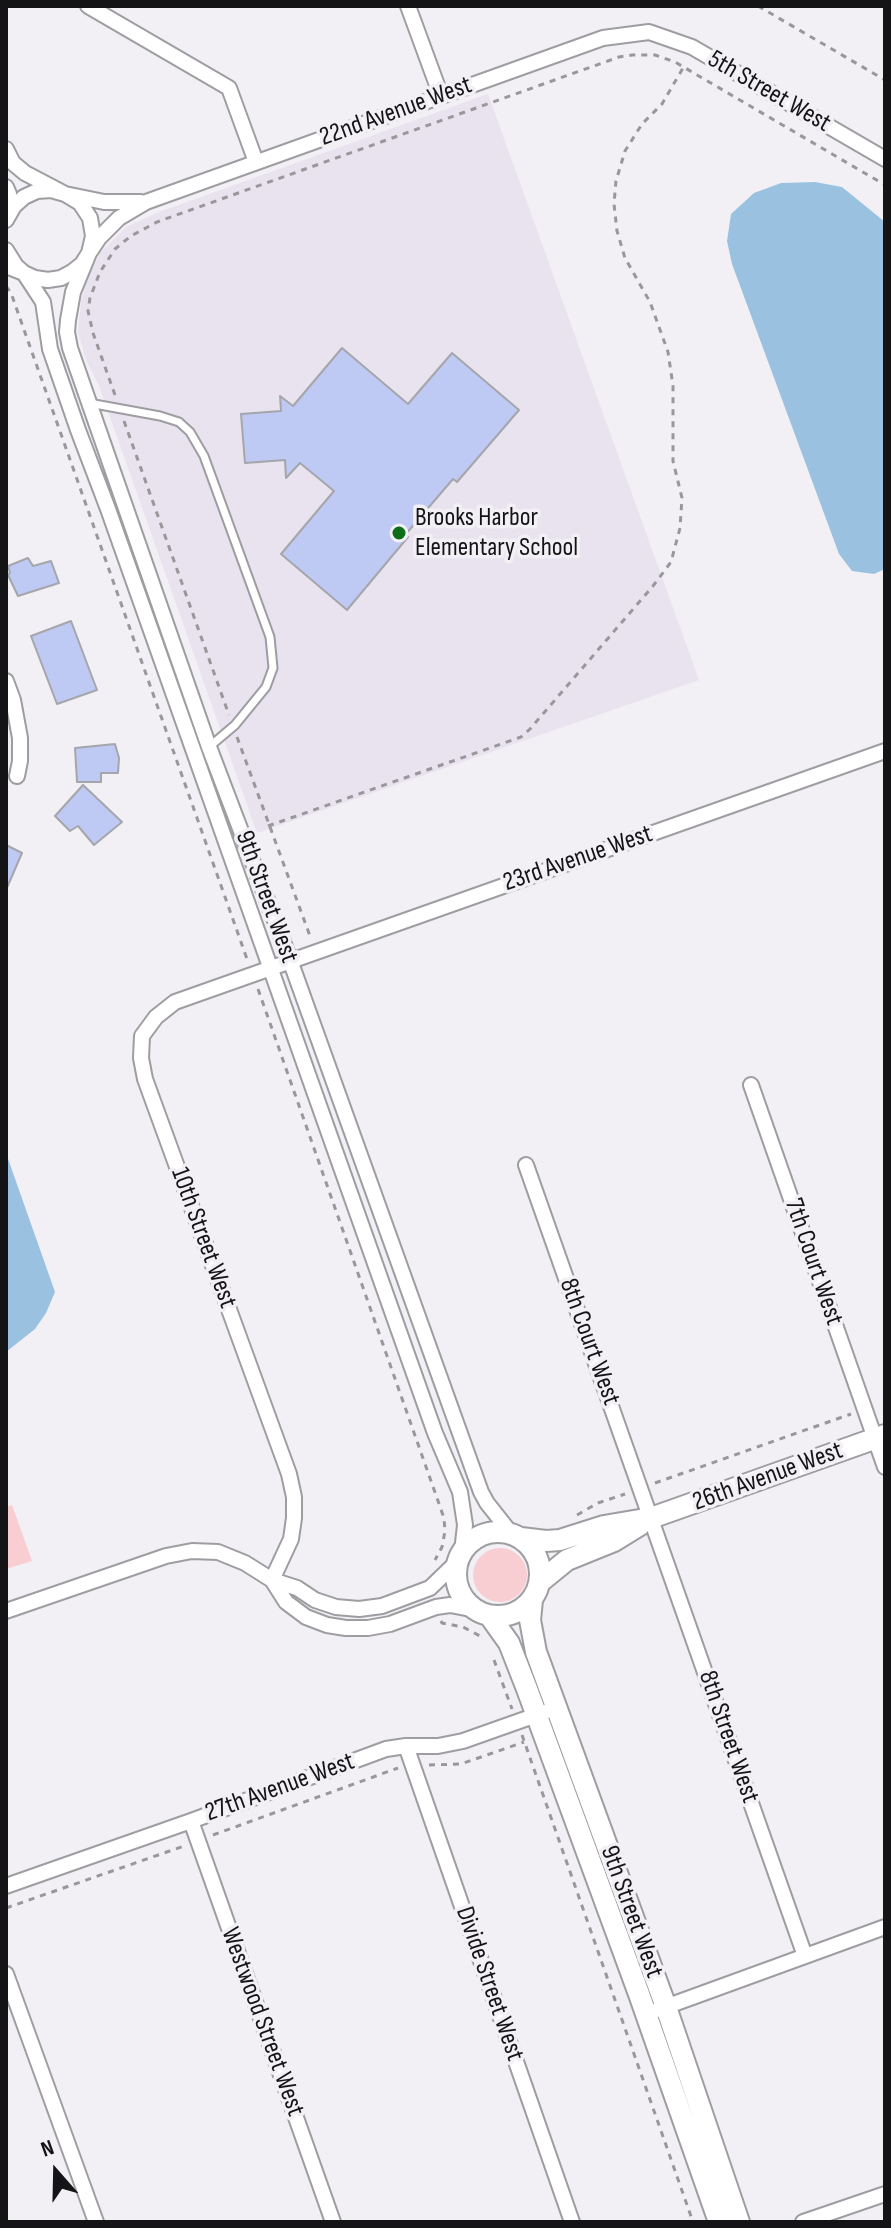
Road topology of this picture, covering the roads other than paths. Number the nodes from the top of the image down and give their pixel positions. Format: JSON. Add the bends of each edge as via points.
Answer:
{"nodes":[{"id":1,"x":88,"y":6,"type":"edge"},
{"id":2,"x":408,"y":6,"type":"edge"},
{"id":3,"x":649,"y":32,"type":"joint"},
{"id":4,"x":441,"y":96,"type":"junction"},
{"id":5,"x":6,"y":149,"type":"edge"},
{"id":6,"x":885,"y":159,"type":"edge"},
{"id":7,"x":256,"y":162,"type":"junction"},
{"id":8,"x":6,"y":187,"type":"edge"},
{"id":9,"x":65,"y":194,"type":"junction"},
{"id":10,"x":146,"y":202,"type":"junction"},
{"id":11,"x":6,"y":219,"type":"edge"},
{"id":12,"x":6,"y":250,"type":"edge"},
{"id":13,"x":89,"y":253,"type":"junction"},
{"id":14,"x":6,"y":266,"type":"edge"},
{"id":15,"x":24,"y":273,"type":"junction"},
{"id":16,"x":89,"y":403,"type":"junction"},
{"id":17,"x":6,"y":681,"type":"edge"},
{"id":18,"x":209,"y":747,"type":"junction"},
{"id":19,"x":885,"y":751,"type":"edge"},
{"id":20,"x":17,"y":776,"type":"dead end"},
{"id":21,"x":290,"y":960,"type":"junction"},
{"id":22,"x":270,"y":967,"type":"junction"},
{"id":23,"x":751,"y":1085,"type":"dead end"},
{"id":24,"x":526,"y":1165,"type":"dead end"},
{"id":25,"x":880,"y":1437,"type":"edge"},
{"id":26,"x":885,"y":1467,"type":"edge"},
{"id":27,"x":651,"y":1518,"type":"junction"},
{"id":28,"x":515,"y":1535,"type":"junction"},
{"id":29,"x":460,"y":1556,"type":"junction"},
{"id":30,"x":272,"y":1580,"type":"junction"},
{"id":31,"x":536,"y":1591,"type":"junction"},
{"id":32,"x":6,"y":1611,"type":"edge"},
{"id":33,"x":482,"y":1612,"type":"junction"},
{"id":34,"x":557,"y":1708,"type":"junction"},
{"id":35,"x":537,"y":1715,"type":"junction"},
{"id":36,"x":406,"y":1746,"type":"junction"},
{"id":37,"x":191,"y":1821,"type":"junction"},
{"id":38,"x":6,"y":1886,"type":"edge"},
{"id":39,"x":885,"y":1927,"type":"edge"},
{"id":40,"x":805,"y":1956,"type":"junction"},
{"id":41,"x":6,"y":1974,"type":"edge"},
{"id":42,"x":666,"y":2007,"type":"junction"},
{"id":43,"x":646,"y":2014,"type":"junction"},
{"id":44,"x":885,"y":2194,"type":"edge"},
{"id":45,"x":96,"y":2222,"type":"edge"},
{"id":46,"x":333,"y":2222,"type":"edge"},
{"id":47,"x":572,"y":2222,"type":"edge"},
{"id":48,"x":719,"y":2222,"type":"edge"},
{"id":49,"x":739,"y":2222,"type":"edge"},
{"id":50,"x":803,"y":2222,"type":"edge"}],
"edges":[{"from":1,"to":7,"type":"street","via":[[229,88]]},
{"from":2,"to":4,"type":"street"},
{"from":3,"to":4,"type":"street","name":"22nd Avenue West","via":[[603,38]]},
{"from":3,"to":6,"type":"street","name":"5th Street West","via":[[692,47]]},
{"from":4,"to":7,"type":"street","name":"22nd Avenue West"},
{"from":5,"to":9,"type":"street","via":[[25,173]]},
{"from":7,"to":10,"type":"street","name":"22nd Avenue West"},
{"from":8,"to":11,"type":"street"},
{"from":9,"to":10,"type":"street","name":"22nd Avenue West","via":[[104,202]]},
{"from":9,"to":11,"type":"street","via":[[37,191],[14,206]]},
{"from":9,"to":13,"type":"street","via":[[90,218]]},
{"from":10,"to":13,"type":"street","name":"22nd Avenue West","via":[[113,223]]},
{"from":12,"to":15,"type":"street","name":"9th Street West"},
{"from":13,"to":15,"type":"street","via":[[61,278]]},
{"from":13,"to":16,"type":"street","name":"9th Street West","via":[[73,292],[67,332]]},
{"from":14,"to":15,"type":"street"},
{"from":15,"to":22,"type":"street","name":"9th Street West","via":[[43,302],[50,349]]},
{"from":16,"to":18,"type":"street","name":"9th Street West"},
{"from":16,"to":18,"type":"lane","via":[[179,422],[190,432],[204,456],[270,637],[273,668],[266,687]]},
{"from":17,"to":20,"type":"street","via":[[20,738]]},
{"from":18,"to":21,"type":"street","name":"9th Street West"},
{"from":19,"to":21,"type":"street","name":"23rd Avenue West"},
{"from":21,"to":22,"type":"street","name":"23rd Avenue West"},
{"from":21,"to":28,"type":"street","name":"9th Street West","via":[[481,1492]]},
{"from":22,"to":29,"type":"street","name":"9th Street West","via":[[460,1492],[465,1511]]},
{"from":22,"to":30,"type":"street","name":"10th Street West","via":[[175,1002],[142,1036],[141,1058],[289,1474],[294,1497],[291,1539]]},
{"from":23,"to":25,"type":"street","name":"7th Court West","via":[[865,1409]]},
{"from":24,"to":27,"type":"street","name":"8th Court West"},
{"from":25,"to":26,"type":"street","name":"7th Court West"},
{"from":25,"to":27,"type":"street","name":"26th Avenue West"},
{"from":27,"to":28,"type":"street","name":"26th Avenue West","via":[[560,1540]]},
{"from":27,"to":31,"type":"street","name":"26th Avenue West","via":[[614,1541],[567,1560]]},
{"from":27,"to":40,"type":"street","name":"8th Street West"},
{"from":28,"to":29,"type":"street","via":[[482,1534]]},
{"from":28,"to":31,"type":"street","via":[[538,1557]]},
{"from":29,"to":30,"type":"street","via":[[430,1588],[359,1609],[336,1607]]},
{"from":29,"to":33,"type":"street","via":[[460,1594]]},
{"from":30,"to":32,"type":"street","via":[[218,1552],[192,1551]]},
{"from":30,"to":33,"type":"street","via":[[286,1602],[306,1617],[346,1628],[390,1624],[450,1605]]},
{"from":31,"to":33,"type":"street","via":[[513,1614]]},
{"from":31,"to":34,"type":"street","name":"9th Street West","via":[[531,1635]]},
{"from":33,"to":35,"type":"street","name":"9th Street West","via":[[509,1643]]},
{"from":34,"to":35,"type":"street","name":"27th Avenue West"},
{"from":34,"to":42,"type":"street","name":"9th Street West"},
{"from":35,"to":36,"type":"street","name":"27th Avenue West","via":[[463,1741]]},
{"from":35,"to":43,"type":"street","name":"9th Street West"},
{"from":36,"to":37,"type":"street","name":"27th Avenue West"},
{"from":36,"to":47,"type":"street","name":"Divide Street West"},
{"from":37,"to":38,"type":"street","name":"27th Avenue West"},
{"from":37,"to":46,"type":"street","name":"Westwood Street West"},
{"from":39,"to":40,"type":"street"},
{"from":40,"to":42,"type":"street"},
{"from":41,"to":45,"type":"street"},
{"from":42,"to":43,"type":"street"},
{"from":42,"to":49,"type":"street","name":"9th Street West"},
{"from":43,"to":48,"type":"street","name":"9th Street West"},
{"from":44,"to":50,"type":"street"}]}
